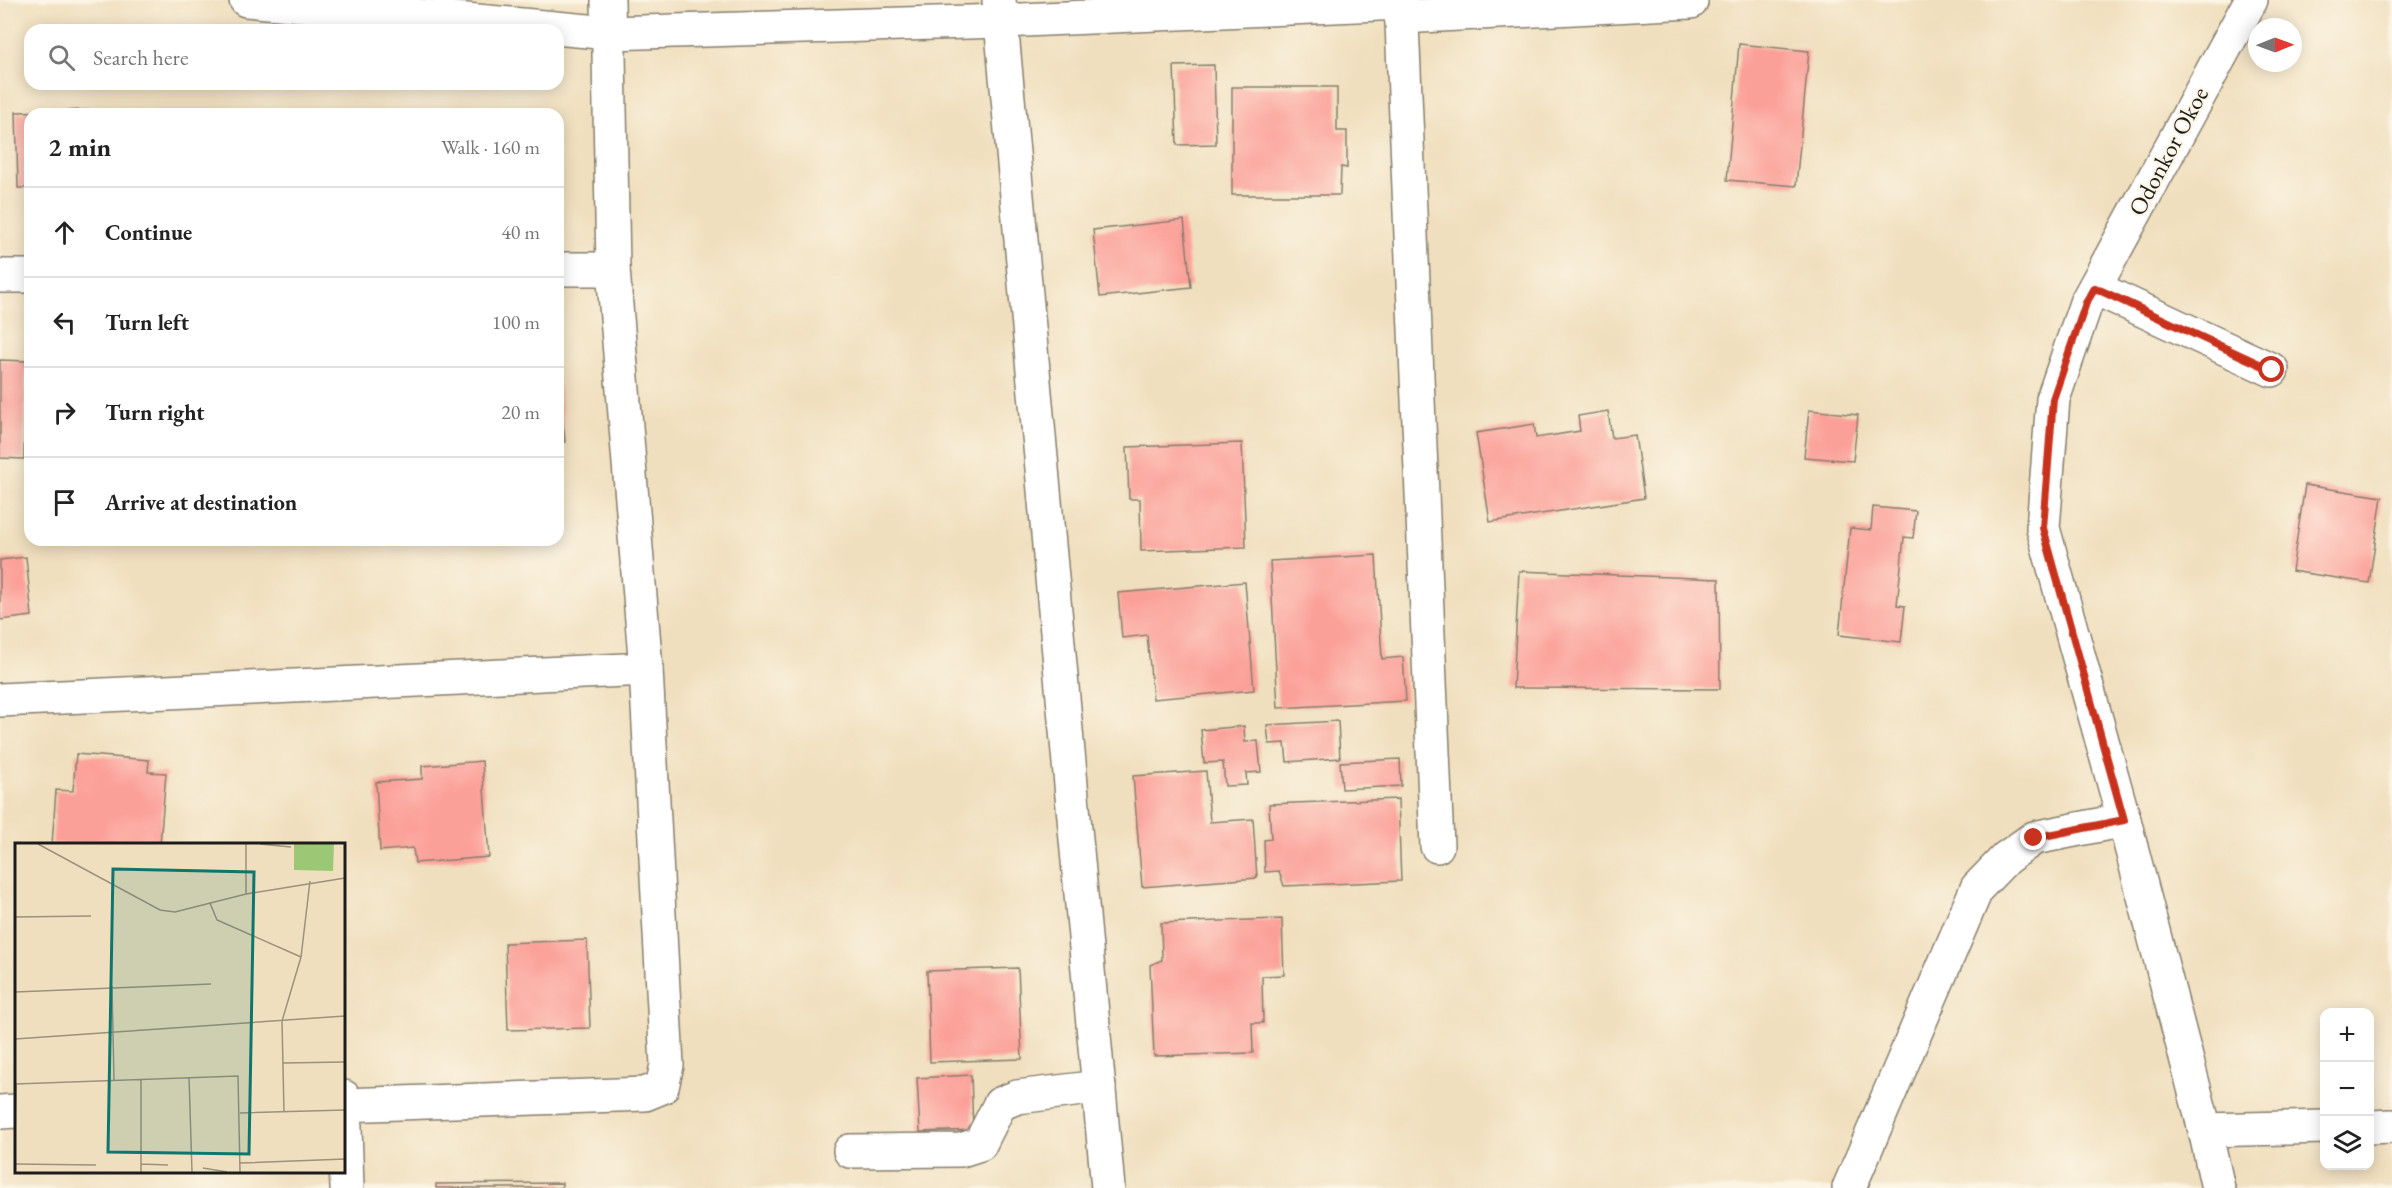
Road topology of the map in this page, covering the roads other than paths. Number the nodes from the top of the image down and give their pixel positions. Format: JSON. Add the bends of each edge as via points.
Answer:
{"nodes":[{"id":1,"x":246,"y":0,"type":"edge"},
{"id":2,"x":608,"y":0,"type":"edge"},
{"id":3,"x":2251,"y":0,"type":"edge"},
{"id":4,"x":1691,"y":2,"type":"dead end"},
{"id":5,"x":1401,"y":7,"type":"edge"},
{"id":6,"x":1000,"y":11,"type":"edge"},
{"id":7,"x":511,"y":24,"type":"edge"},
{"id":8,"x":564,"y":29,"type":"edge"},
{"id":9,"x":610,"y":33,"type":"junction"},
{"id":10,"x":564,"y":269,"type":"edge"},
{"id":11,"x":613,"y":269,"type":"junction"},
{"id":12,"x":0,"y":276,"type":"edge"},
{"id":13,"x":24,"y":276,"type":"edge"},
{"id":14,"x":2090,"y":296,"type":"junction"},
{"id":15,"x":2272,"y":370,"type":"dead end"},
{"id":16,"x":646,"y":669,"type":"junction"},
{"id":17,"x":0,"y":700,"type":"edge"},
{"id":18,"x":2124,"y":820,"type":"junction"},
{"id":19,"x":1437,"y":846,"type":"dead end"},
{"id":20,"x":1099,"y":1087,"type":"junction"},
{"id":21,"x":345,"y":1105,"type":"edge"},
{"id":22,"x":15,"y":1111,"type":"edge"},
{"id":23,"x":0,"y":1112,"type":"edge"},
{"id":24,"x":2392,"y":1126,"type":"edge"},
{"id":25,"x":2320,"y":1127,"type":"edge"},
{"id":26,"x":2374,"y":1127,"type":"edge"},
{"id":27,"x":2205,"y":1130,"type":"junction"},
{"id":28,"x":345,"y":1133,"type":"edge"},
{"id":29,"x":850,"y":1152,"type":"dead end"},
{"id":30,"x":347,"y":1188,"type":"edge"},
{"id":31,"x":1108,"y":1188,"type":"edge"},
{"id":32,"x":1849,"y":1188,"type":"edge"},
{"id":33,"x":2218,"y":1188,"type":"edge"}],
"edges":[{"from":1,"to":7,"type":"street"},
{"from":2,"to":9,"type":"street"},
{"from":3,"to":14,"type":"street","name":"Odonkor Okoe"},
{"from":4,"to":5,"type":"street"},
{"from":5,"to":6,"type":"street"},
{"from":5,"to":19,"type":"street"},
{"from":6,"to":9,"type":"street"},
{"from":6,"to":20,"type":"street"},
{"from":8,"to":9,"type":"street"},
{"from":9,"to":11,"type":"street"},
{"from":10,"to":11,"type":"street"},
{"from":11,"to":16,"type":"street"},
{"from":12,"to":13,"type":"street"},
{"from":14,"to":15,"type":"street"},
{"from":14,"to":18,"type":"street","name":"Odonkor Okoe","via":[[2053,399],[2043,528]]},
{"from":16,"to":17,"type":"street"},
{"from":16,"to":21,"type":"street","via":[[667,1065],[662,1087],[645,1094]]},
{"from":18,"to":27,"type":"street","name":"Odonkor Okoe"},
{"from":18,"to":32,"type":"street","via":[[2034,838],[2006,858],[1977,888]]},
{"from":20,"to":29,"type":"street","via":[[1017,1096],[999,1104],[980,1144],[961,1150]]},
{"from":20,"to":31,"type":"street"},
{"from":22,"to":23,"type":"street"},
{"from":24,"to":26,"type":"street"},
{"from":25,"to":27,"type":"street"},
{"from":27,"to":33,"type":"street","name":"Odonkor Okoe"},
{"from":28,"to":30,"type":"street"}]}
